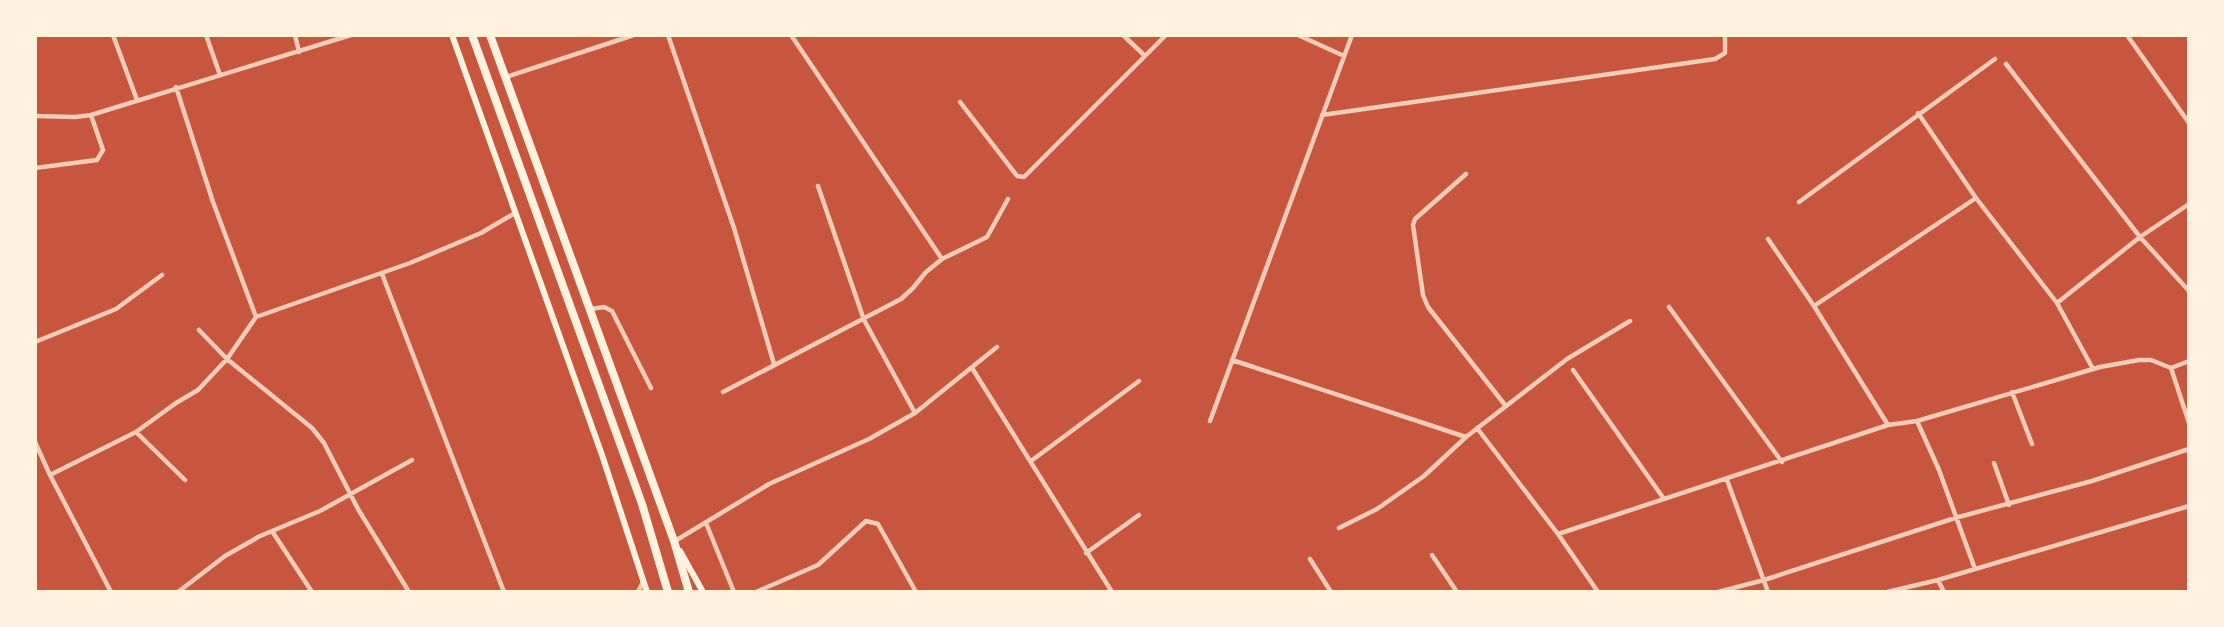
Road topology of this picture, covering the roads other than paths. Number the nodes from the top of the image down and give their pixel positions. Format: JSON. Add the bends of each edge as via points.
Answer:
{"nodes":[{"id":1,"x":113,"y":35,"type":"edge"},
{"id":2,"x":206,"y":35,"type":"edge"},
{"id":3,"x":295,"y":35,"type":"edge"},
{"id":4,"x":351,"y":35,"type":"edge"},
{"id":5,"x":452,"y":35,"type":"edge"},
{"id":6,"x":472,"y":35,"type":"edge"},
{"id":7,"x":490,"y":35,"type":"edge"},
{"id":8,"x":634,"y":35,"type":"edge"},
{"id":9,"x":668,"y":35,"type":"edge"},
{"id":10,"x":791,"y":35,"type":"edge"},
{"id":11,"x":1123,"y":35,"type":"edge"},
{"id":12,"x":1166,"y":35,"type":"edge"},
{"id":13,"x":1298,"y":35,"type":"edge"},
{"id":14,"x":1352,"y":35,"type":"edge"},
{"id":15,"x":1725,"y":35,"type":"edge"},
{"id":16,"x":2127,"y":35,"type":"edge"},
{"id":17,"x":626,"y":36,"type":"edge"},
{"id":18,"x":299,"y":52,"type":"junction"},
{"id":19,"x":1145,"y":56,"type":"junction"},
{"id":20,"x":1344,"y":56,"type":"junction"},
{"id":21,"x":1996,"y":59,"type":"dead end"},
{"id":22,"x":2006,"y":64,"type":"dead end"},
{"id":23,"x":220,"y":75,"type":"junction"},
{"id":24,"x":505,"y":77,"type":"junction"},
{"id":25,"x":176,"y":87,"type":"junction"},
{"id":26,"x":137,"y":100,"type":"junction"},
{"id":27,"x":960,"y":102,"type":"dead end"},
{"id":28,"x":1918,"y":113,"type":"junction"},
{"id":29,"x":91,"y":115,"type":"junction"},
{"id":30,"x":1322,"y":115,"type":"junction"},
{"id":31,"x":35,"y":116,"type":"edge"},
{"id":32,"x":2189,"y":123,"type":"edge"},
{"id":33,"x":35,"y":169,"type":"edge"},
{"id":34,"x":1466,"y":174,"type":"dead end"},
{"id":35,"x":818,"y":186,"type":"dead end"},
{"id":36,"x":1976,"y":198,"type":"junction"},
{"id":37,"x":1008,"y":199,"type":"dead end"},
{"id":38,"x":1799,"y":202,"type":"dead end"},
{"id":39,"x":2189,"y":204,"type":"edge"},
{"id":40,"x":515,"y":213,"type":"junction"},
{"id":41,"x":2140,"y":237,"type":"junction"},
{"id":42,"x":1768,"y":239,"type":"dead end"},
{"id":43,"x":942,"y":259,"type":"junction"},
{"id":44,"x":382,"y":274,"type":"junction"},
{"id":45,"x":162,"y":275,"type":"dead end"},
{"id":46,"x":2189,"y":291,"type":"edge"},
{"id":47,"x":2057,"y":303,"type":"junction"},
{"id":48,"x":1814,"y":306,"type":"junction"},
{"id":49,"x":1669,"y":307,"type":"dead end"},
{"id":50,"x":590,"y":309,"type":"junction"},
{"id":51,"x":256,"y":317,"type":"junction"},
{"id":52,"x":864,"y":320,"type":"junction"},
{"id":53,"x":1630,"y":321,"type":"dead end"},
{"id":54,"x":199,"y":330,"type":"dead end"},
{"id":55,"x":35,"y":342,"type":"edge"},
{"id":56,"x":997,"y":347,"type":"dead end"},
{"id":57,"x":227,"y":359,"type":"junction"},
{"id":58,"x":1232,"y":360,"type":"junction"},
{"id":59,"x":2189,"y":361,"type":"edge"},
{"id":60,"x":774,"y":364,"type":"junction"},
{"id":61,"x":972,"y":368,"type":"junction"},
{"id":62,"x":2171,"y":368,"type":"junction"},
{"id":63,"x":2093,"y":369,"type":"junction"},
{"id":64,"x":1573,"y":370,"type":"dead end"},
{"id":65,"x":1139,"y":381,"type":"dead end"},
{"id":66,"x":651,"y":388,"type":"dead end"},
{"id":67,"x":2011,"y":391,"type":"junction"},
{"id":68,"x":723,"y":392,"type":"dead end"},
{"id":69,"x":1506,"y":405,"type":"junction"},
{"id":70,"x":915,"y":413,"type":"junction"},
{"id":71,"x":1210,"y":421,"type":"dead end"},
{"id":72,"x":1917,"y":421,"type":"junction"},
{"id":73,"x":2189,"y":423,"type":"edge"},
{"id":74,"x":1888,"y":425,"type":"junction"},
{"id":75,"x":1478,"y":428,"type":"junction"},
{"id":76,"x":136,"y":432,"type":"junction"},
{"id":77,"x":1466,"y":437,"type":"junction"},
{"id":78,"x":35,"y":442,"type":"edge"},
{"id":79,"x":2032,"y":444,"type":"dead end"},
{"id":80,"x":2189,"y":449,"type":"edge"},
{"id":81,"x":412,"y":460,"type":"dead end"},
{"id":82,"x":1031,"y":461,"type":"junction"},
{"id":83,"x":1782,"y":462,"type":"junction"},
{"id":84,"x":1994,"y":463,"type":"dead end"},
{"id":85,"x":50,"y":475,"type":"junction"},
{"id":86,"x":185,"y":480,"type":"dead end"},
{"id":87,"x":1727,"y":480,"type":"junction"},
{"id":88,"x":350,"y":494,"type":"junction"},
{"id":89,"x":1664,"y":499,"type":"junction"},
{"id":90,"x":2009,"y":505,"type":"junction"},
{"id":91,"x":2189,"y":506,"type":"edge"},
{"id":92,"x":1139,"y":515,"type":"dead end"},
{"id":93,"x":1955,"y":518,"type":"junction"},
{"id":94,"x":706,"y":523,"type":"junction"},
{"id":95,"x":1339,"y":528,"type":"dead end"},
{"id":96,"x":272,"y":531,"type":"junction"},
{"id":97,"x":1558,"y":534,"type":"junction"},
{"id":98,"x":674,"y":541,"type":"junction"},
{"id":99,"x":1086,"y":553,"type":"junction"},
{"id":100,"x":1432,"y":555,"type":"dead end"},
{"id":101,"x":1310,"y":559,"type":"dead end"},
{"id":102,"x":1975,"y":569,"type":"junction"},
{"id":103,"x":1764,"y":580,"type":"junction"},
{"id":104,"x":1938,"y":580,"type":"junction"},
{"id":105,"x":643,"y":582,"type":"junction"},
{"id":106,"x":111,"y":592,"type":"edge"},
{"id":107,"x":178,"y":592,"type":"edge"},
{"id":108,"x":312,"y":592,"type":"edge"},
{"id":109,"x":409,"y":592,"type":"edge"},
{"id":110,"x":504,"y":592,"type":"edge"},
{"id":111,"x":638,"y":592,"type":"edge"},
{"id":112,"x":647,"y":592,"type":"edge"},
{"id":113,"x":668,"y":592,"type":"edge"},
{"id":114,"x":689,"y":592,"type":"edge"},
{"id":115,"x":703,"y":592,"type":"edge"},
{"id":116,"x":734,"y":592,"type":"edge"},
{"id":117,"x":755,"y":592,"type":"edge"},
{"id":118,"x":916,"y":592,"type":"edge"},
{"id":119,"x":1112,"y":592,"type":"edge"},
{"id":120,"x":1331,"y":592,"type":"edge"},
{"id":121,"x":1457,"y":592,"type":"edge"},
{"id":122,"x":1598,"y":592,"type":"edge"},
{"id":123,"x":1718,"y":592,"type":"edge"},
{"id":124,"x":1768,"y":592,"type":"edge"},
{"id":125,"x":1887,"y":592,"type":"edge"},
{"id":126,"x":1944,"y":592,"type":"edge"}],
"edges":[{"from":1,"to":26,"type":"street"},
{"from":2,"to":23,"type":"street"},
{"from":3,"to":18,"type":"street"},
{"from":4,"to":18,"type":"street"},
{"from":5,"to":40,"type":"main road"},
{"from":6,"to":113,"type":"highway","via":[[642,504]]},
{"from":7,"to":24,"type":"highway"},
{"from":8,"to":17,"type":"street"},
{"from":9,"to":60,"type":"street","via":[[734,228]]},
{"from":10,"to":43,"type":"street"},
{"from":11,"to":19,"type":"street"},
{"from":12,"to":19,"type":"street"},
{"from":13,"to":20,"type":"street"},
{"from":14,"to":20,"type":"street"},
{"from":15,"to":30,"type":"street","via":[[1725,52],[1715,59]]},
{"from":16,"to":32,"type":"street"},
{"from":17,"to":24,"type":"street"},
{"from":18,"to":23,"type":"street"},
{"from":19,"to":27,"type":"street","via":[[1021,178]]},
{"from":20,"to":30,"type":"street"},
{"from":21,"to":28,"type":"street"},
{"from":22,"to":41,"type":"street"},
{"from":23,"to":25,"type":"street"},
{"from":24,"to":50,"type":"highway"},
{"from":25,"to":26,"type":"street"},
{"from":25,"to":51,"type":"street"},
{"from":26,"to":29,"type":"street"},
{"from":28,"to":36,"type":"street"},
{"from":28,"to":38,"type":"street"},
{"from":29,"to":31,"type":"street"},
{"from":29,"to":33,"type":"street","via":[[103,150],[97,160]]},
{"from":30,"to":58,"type":"street"},
{"from":34,"to":69,"type":"street","via":[[1415,219],[1423,295]]},
{"from":35,"to":52,"type":"street"},
{"from":36,"to":47,"type":"street"},
{"from":36,"to":48,"type":"street"},
{"from":37,"to":43,"type":"street","via":[[987,237]]},
{"from":39,"to":41,"type":"street"},
{"from":40,"to":44,"type":"street","via":[[481,233]]},
{"from":40,"to":105,"type":"main road"},
{"from":41,"to":46,"type":"street"},
{"from":41,"to":47,"type":"street"},
{"from":42,"to":48,"type":"street"},
{"from":43,"to":52,"type":"street","via":[[901,299]]},
{"from":44,"to":51,"type":"street"},
{"from":44,"to":110,"type":"street"},
{"from":45,"to":55,"type":"street","via":[[116,309]]},
{"from":47,"to":63,"type":"street"},
{"from":48,"to":74,"type":"street"},
{"from":49,"to":83,"type":"street"},
{"from":50,"to":66,"type":"street","via":[[612,311]]},
{"from":50,"to":98,"type":"highway"},
{"from":51,"to":57,"type":"street"},
{"from":52,"to":60,"type":"street"},
{"from":52,"to":70,"type":"street"},
{"from":53,"to":69,"type":"street","via":[[1567,359]]},
{"from":54,"to":57,"type":"street"},
{"from":56,"to":61,"type":"street"},
{"from":57,"to":76,"type":"street","via":[[198,390]]},
{"from":57,"to":88,"type":"street","via":[[312,428]]},
{"from":58,"to":71,"type":"street"},
{"from":58,"to":77,"type":"street"},
{"from":59,"to":62,"type":"street"},
{"from":60,"to":68,"type":"street"},
{"from":61,"to":70,"type":"street"},
{"from":61,"to":82,"type":"street"},
{"from":62,"to":63,"type":"street","via":[[2138,360]]},
{"from":62,"to":73,"type":"street"},
{"from":63,"to":67,"type":"street"},
{"from":64,"to":89,"type":"street"},
{"from":65,"to":82,"type":"street"},
{"from":67,"to":72,"type":"street"},
{"from":67,"to":79,"type":"street"},
{"from":69,"to":75,"type":"street"},
{"from":70,"to":94,"type":"street","via":[[769,484]]},
{"from":72,"to":74,"type":"street"},
{"from":72,"to":93,"type":"street"},
{"from":74,"to":83,"type":"street"},
{"from":75,"to":77,"type":"street"},
{"from":75,"to":97,"type":"street"},
{"from":76,"to":85,"type":"street"},
{"from":76,"to":86,"type":"street"},
{"from":77,"to":95,"type":"street","via":[[1424,476],[1377,509]]},
{"from":78,"to":85,"type":"street"},
{"from":80,"to":90,"type":"street"},
{"from":81,"to":88,"type":"street"},
{"from":82,"to":99,"type":"street"},
{"from":83,"to":87,"type":"street"},
{"from":84,"to":90,"type":"street"},
{"from":85,"to":106,"type":"street"},
{"from":87,"to":89,"type":"street"},
{"from":87,"to":103,"type":"street"},
{"from":88,"to":96,"type":"street"},
{"from":88,"to":109,"type":"street"},
{"from":89,"to":97,"type":"street"},
{"from":90,"to":93,"type":"street"},
{"from":91,"to":102,"type":"street"},
{"from":92,"to":99,"type":"street"},
{"from":93,"to":102,"type":"street"},
{"from":93,"to":103,"type":"street"},
{"from":94,"to":98,"type":"street"},
{"from":94,"to":116,"type":"street"},
{"from":96,"to":107,"type":"street","via":[[225,555]]},
{"from":96,"to":108,"type":"street"},
{"from":97,"to":122,"type":"street"},
{"from":98,"to":114,"type":"highway"},
{"from":98,"to":115,"type":"main road"},
{"from":99,"to":119,"type":"street"},
{"from":100,"to":121,"type":"street"},
{"from":101,"to":120,"type":"street"},
{"from":102,"to":104,"type":"street"},
{"from":103,"to":123,"type":"street"},
{"from":103,"to":124,"type":"street"},
{"from":104,"to":125,"type":"street"},
{"from":104,"to":126,"type":"street"},
{"from":105,"to":111,"type":"street"},
{"from":105,"to":112,"type":"main road"},
{"from":117,"to":118,"type":"street","via":[[818,565],[866,521],[878,524]]}]}
